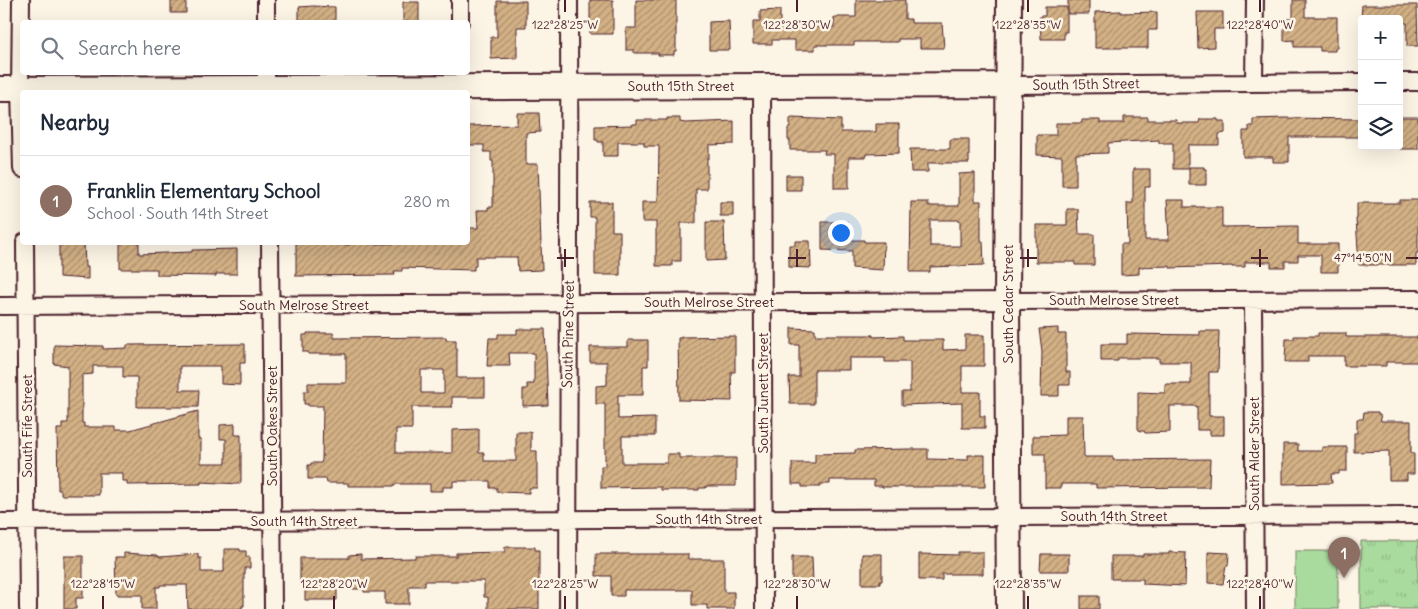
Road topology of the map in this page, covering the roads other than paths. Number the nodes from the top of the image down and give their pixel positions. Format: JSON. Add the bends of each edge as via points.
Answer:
{"nodes":[{"id":1,"x":21,"y":0,"type":"edge"},
{"id":2,"x":266,"y":0,"type":"edge"},
{"id":3,"x":460,"y":0,"type":"edge"},
{"id":4,"x":569,"y":0,"type":"edge"},
{"id":5,"x":1009,"y":0,"type":"edge"},
{"id":6,"x":1255,"y":0,"type":"edge"},
{"id":7,"x":266,"y":20,"type":"edge"},
{"id":8,"x":460,"y":20,"type":"edge"},
{"id":9,"x":461,"y":80,"type":"edge"},
{"id":10,"x":1254,"y":82,"type":"junction"},
{"id":11,"x":1358,"y":82,"type":"edge"},
{"id":12,"x":1403,"y":82,"type":"edge"},
{"id":13,"x":1418,"y":82,"type":"edge"},
{"id":14,"x":266,"y":84,"type":"edge"},
{"id":15,"x":1009,"y":85,"type":"junction"},
{"id":16,"x":569,"y":86,"type":"junction"},
{"id":17,"x":762,"y":86,"type":"junction"},
{"id":18,"x":10,"y":89,"type":"edge"},
{"id":19,"x":20,"y":156,"type":"edge"},
{"id":20,"x":24,"y":245,"type":"edge"},
{"id":21,"x":270,"y":245,"type":"edge"},
{"id":22,"x":1418,"y":299,"type":"edge"},
{"id":23,"x":1253,"y":300,"type":"junction"},
{"id":24,"x":1008,"y":301,"type":"junction"},
{"id":25,"x":763,"y":302,"type":"junction"},
{"id":26,"x":569,"y":303,"type":"junction"},
{"id":27,"x":271,"y":305,"type":"junction"},
{"id":28,"x":0,"y":306,"type":"edge"},
{"id":29,"x":26,"y":306,"type":"junction"},
{"id":30,"x":1418,"y":515,"type":"edge"},
{"id":31,"x":1255,"y":516,"type":"junction"},
{"id":32,"x":1008,"y":517,"type":"junction"},
{"id":33,"x":762,"y":518,"type":"junction"},
{"id":34,"x":568,"y":520,"type":"junction"},
{"id":35,"x":272,"y":521,"type":"junction"},
{"id":36,"x":0,"y":522,"type":"edge"},
{"id":37,"x":28,"y":522,"type":"junction"},
{"id":38,"x":28,"y":609,"type":"edge"},
{"id":39,"x":273,"y":609,"type":"edge"},
{"id":40,"x":568,"y":609,"type":"edge"},
{"id":41,"x":764,"y":609,"type":"edge"},
{"id":42,"x":1009,"y":609,"type":"edge"},
{"id":43,"x":1255,"y":609,"type":"edge"}],
"edges":[{"from":1,"to":18,"type":"street"},
{"from":2,"to":7,"type":"street"},
{"from":3,"to":8,"type":"street"},
{"from":4,"to":16,"type":"street","name":"South Pine Street"},
{"from":5,"to":15,"type":"street","name":"South Cedar Street"},
{"from":6,"to":10,"type":"street"},
{"from":9,"to":14,"type":"street","name":"South 15th Street"},
{"from":9,"to":16,"type":"street","name":"South 15th Street"},
{"from":10,"to":11,"type":"street","name":"South 15th Street"},
{"from":10,"to":15,"type":"street","name":"South 15th Street"},
{"from":12,"to":13,"type":"street"},
{"from":14,"to":18,"type":"street","name":"South 15th Street"},
{"from":15,"to":17,"type":"street","name":"South 15th Street"},
{"from":15,"to":24,"type":"street","name":"South Cedar Street"},
{"from":16,"to":17,"type":"street","name":"South 15th Street"},
{"from":16,"to":26,"type":"street","name":"South Pine Street"},
{"from":17,"to":25,"type":"street","name":"South Junett Street"},
{"from":18,"to":19,"type":"street"},
{"from":20,"to":29,"type":"street","name":"South Fife Street"},
{"from":21,"to":27,"type":"street","name":"South Oakes Street"},
{"from":22,"to":23,"type":"street","name":"South Melrose Street"},
{"from":23,"to":24,"type":"street","name":"South Melrose Street"},
{"from":23,"to":31,"type":"street","name":"South Alder Street"},
{"from":24,"to":25,"type":"street","name":"South Melrose Street"},
{"from":24,"to":32,"type":"street","name":"South Cedar Street"},
{"from":25,"to":26,"type":"street","name":"South Melrose Street"},
{"from":25,"to":33,"type":"street","name":"South Junett Street"},
{"from":26,"to":27,"type":"street","name":"South Melrose Street"},
{"from":26,"to":34,"type":"street","name":"South Pine Street"},
{"from":27,"to":29,"type":"street","name":"South Melrose Street"},
{"from":27,"to":35,"type":"street","name":"South Oakes Street"},
{"from":28,"to":29,"type":"street","name":"South Melrose Street"},
{"from":29,"to":37,"type":"street","name":"South Fife Street"},
{"from":30,"to":31,"type":"street","name":"South 14th Street"},
{"from":31,"to":32,"type":"street","name":"South 14th Street"},
{"from":31,"to":43,"type":"street","name":"South Alder Street"},
{"from":32,"to":33,"type":"street","name":"South 14th Street"},
{"from":32,"to":42,"type":"street","name":"South Cedar Street"},
{"from":33,"to":34,"type":"street","name":"South 14th Street"},
{"from":33,"to":41,"type":"street","name":"South Junett Street"},
{"from":34,"to":35,"type":"street","name":"South 14th Street"},
{"from":34,"to":40,"type":"street","name":"South Pine Street"},
{"from":35,"to":37,"type":"street","name":"South 14th Street"},
{"from":35,"to":39,"type":"street","name":"South Oakes Street"},
{"from":36,"to":37,"type":"street","name":"South 14th Street"},
{"from":37,"to":38,"type":"street","name":"South Fife Street"}]}
